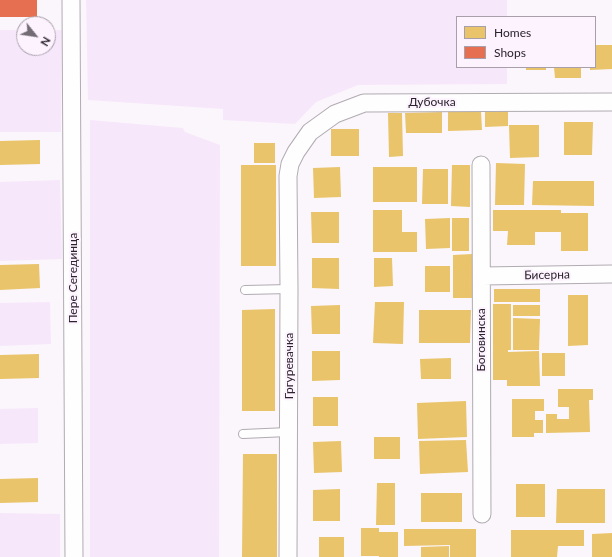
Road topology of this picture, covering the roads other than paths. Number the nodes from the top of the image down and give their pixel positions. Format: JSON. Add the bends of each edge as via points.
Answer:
{"nodes":[{"id":1,"x":71,"y":0,"type":"edge"},
{"id":2,"x":612,"y":102,"type":"edge"},
{"id":3,"x":481,"y":165,"type":"dead end"},
{"id":4,"x":288,"y":176,"type":"joint"},
{"id":5,"x":612,"y":274,"type":"edge"},
{"id":6,"x":482,"y":276,"type":"junction"},
{"id":7,"x":289,"y":289,"type":"junction"},
{"id":8,"x":245,"y":290,"type":"dead end"},
{"id":9,"x":288,"y":432,"type":"junction"},
{"id":10,"x":243,"y":434,"type":"dead end"},
{"id":11,"x":482,"y":514,"type":"dead end"},
{"id":12,"x":74,"y":557,"type":"edge"},
{"id":13,"x":288,"y":557,"type":"edge"}],
"edges":[{"from":1,"to":12,"type":"street","name":"Пере Сегединца"},
{"from":2,"to":4,"type":"street","name":"Дубочка","via":[[364,103],[335,114],[310,132],[290,164]]},
{"from":3,"to":6,"type":"street","name":"Боговинска"},
{"from":4,"to":7,"type":"street","name":"Гргуревачка"},
{"from":5,"to":6,"type":"street","name":"Бисерна"},
{"from":6,"to":11,"type":"street","name":"Боговинска"},
{"from":7,"to":8,"type":"lane"},
{"from":7,"to":9,"type":"street","name":"Гргуревачка"},
{"from":9,"to":10,"type":"lane"},
{"from":9,"to":13,"type":"street","name":"Гргуревачка"}]}
